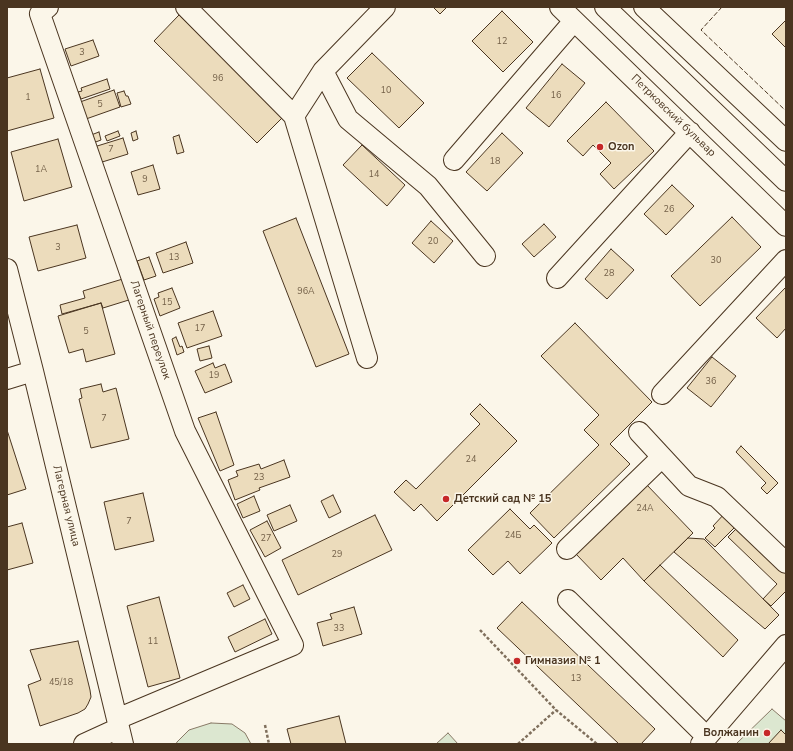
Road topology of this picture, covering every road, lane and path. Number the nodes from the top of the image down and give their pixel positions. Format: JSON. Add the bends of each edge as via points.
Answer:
{"nodes":[{"id":1,"x":48,"y":7,"type":"edge"},
{"id":2,"x":186,"y":7,"type":"edge"},
{"id":3,"x":385,"y":7,"type":"edge"},
{"id":4,"x":605,"y":7,"type":"edge"},
{"id":5,"x":644,"y":7,"type":"edge"},
{"id":6,"x":567,"y":14,"type":"edge"},
{"id":7,"x":323,"y":71,"type":"junction"},
{"id":8,"x":294,"y":116,"type":"junction"},
{"id":9,"x":690,"y":132,"type":"junction"},
{"id":10,"x":786,"y":141,"type":"edge"},
{"id":11,"x":454,"y":160,"type":"dead end"},
{"id":12,"x":786,"y":181,"type":"edge"},
{"id":13,"x":786,"y":226,"type":"edge"},
{"id":14,"x":484,"y":256,"type":"dead end"},
{"id":15,"x":786,"y":260,"type":"edge"},
{"id":16,"x":7,"y":269,"type":"edge"},
{"id":17,"x":557,"y":278,"type":"dead end"},
{"id":18,"x":368,"y":358,"type":"dead end"},
{"id":19,"x":33,"y":371,"type":"junction"},
{"id":20,"x":7,"y":379,"type":"edge"},
{"id":21,"x":662,"y":394,"type":"dead end"},
{"id":22,"x":639,"y":432,"type":"dead end"},
{"id":23,"x":662,"y":457,"type":"junction"},
{"id":24,"x":567,"y":549,"type":"dead end"},
{"id":25,"x":786,"y":563,"type":"edge"},
{"id":26,"x":568,"y":600,"type":"dead end"},
{"id":27,"x":480,"y":630,"type":"dead end"},
{"id":28,"x":786,"y":645,"type":"edge"},
{"id":29,"x":556,"y":710,"type":"junction"},
{"id":30,"x":265,"y":725,"type":"dead end"},
{"id":31,"x":120,"y":730,"type":"edge"},
{"id":32,"x":704,"y":740,"type":"edge"},
{"id":33,"x":84,"y":744,"type":"edge"},
{"id":34,"x":269,"y":744,"type":"edge"},
{"id":35,"x":518,"y":744,"type":"edge"},
{"id":36,"x":597,"y":744,"type":"edge"}],
"edges":[{"from":1,"to":31,"type":"street","name":"Лагерный переулок","via":[[40,14],[185,431],[293,644]]},
{"from":2,"to":8,"type":"street"},
{"from":3,"to":7,"type":"street"},
{"from":4,"to":12,"type":"street"},
{"from":5,"to":10,"type":"street"},
{"from":6,"to":9,"type":"street","name":"Петрковский бульвар"},
{"from":6,"to":11,"type":"street"},
{"from":7,"to":8,"type":"street"},
{"from":7,"to":14,"type":"street","via":[[348,119],[428,186]]},
{"from":8,"to":18,"type":"street"},
{"from":9,"to":13,"type":"street","name":"Петрковский бульвар"},
{"from":9,"to":17,"type":"street"},
{"from":15,"to":21,"type":"street"},
{"from":16,"to":19,"type":"street","name":"Лагерная улица"},
{"from":19,"to":20,"type":"street"},
{"from":19,"to":31,"type":"street","name":"Лагерная улица"},
{"from":22,"to":23,"type":"street"},
{"from":23,"to":24,"type":"street"},
{"from":23,"to":25,"type":"street","via":[[689,486],[717,498],[737,515]]},
{"from":26,"to":32,"type":"street"},
{"from":27,"to":29,"type":"path"},
{"from":28,"to":32,"type":"street"},
{"from":29,"to":35,"type":"path"},
{"from":29,"to":36,"type":"path"},
{"from":30,"to":34,"type":"path"},
{"from":31,"to":33,"type":"street"}]}
